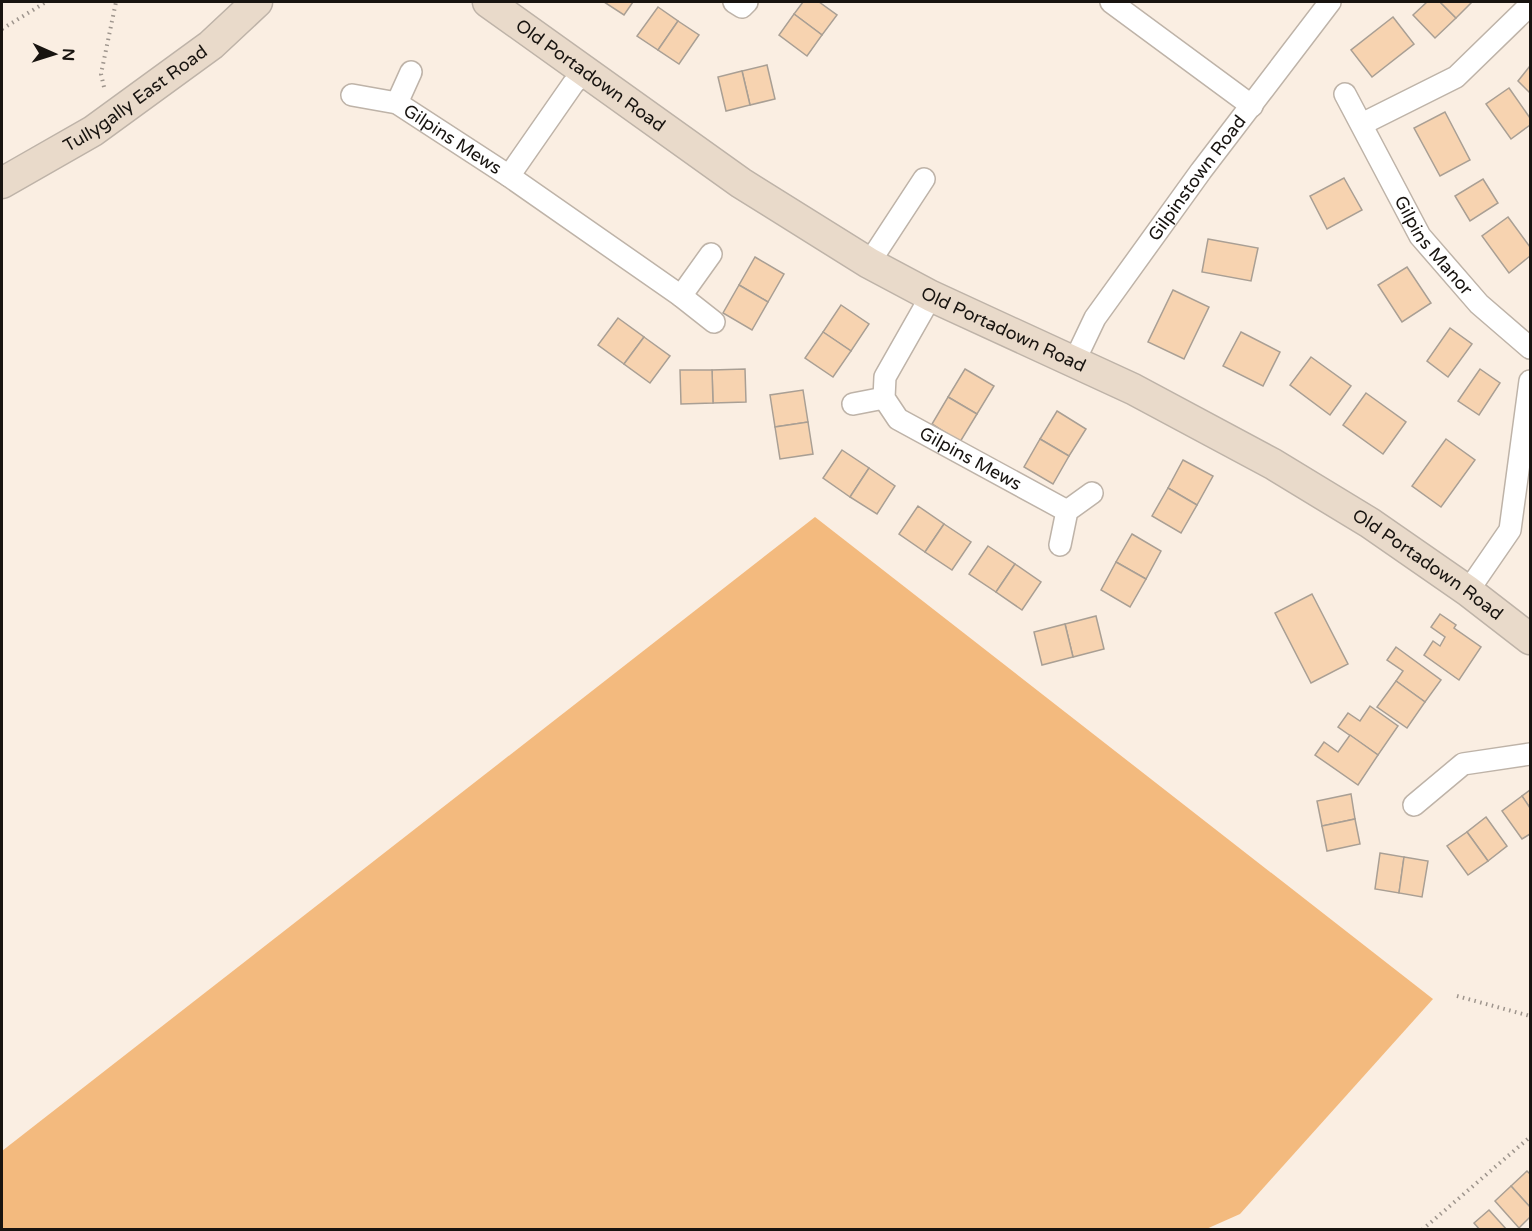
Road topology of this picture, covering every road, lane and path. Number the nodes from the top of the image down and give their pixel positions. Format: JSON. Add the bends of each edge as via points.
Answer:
{"nodes":[{"id":1,"x":46,"y":2,"type":"edge"},
{"id":2,"x":116,"y":2,"type":"edge"},
{"id":3,"x":257,"y":2,"type":"edge"},
{"id":4,"x":488,"y":2,"type":"edge"},
{"id":5,"x":734,"y":2,"type":"edge"},
{"id":6,"x":747,"y":2,"type":"edge"},
{"id":7,"x":1111,"y":2,"type":"edge"},
{"id":8,"x":1330,"y":2,"type":"edge"},
{"id":9,"x":1530,"y":5,"type":"edge"},
{"id":10,"x":2,"y":29,"type":"edge"},
{"id":11,"x":585,"y":71,"type":"junction"},
{"id":12,"x":411,"y":72,"type":"dead end"},
{"id":13,"x":1345,"y":94,"type":"dead end"},
{"id":14,"x":352,"y":95,"type":"dead end"},
{"id":15,"x":397,"y":104,"type":"junction"},
{"id":16,"x":1252,"y":106,"type":"junction"},
{"id":17,"x":113,"y":117,"type":"junction"},
{"id":18,"x":1362,"y":124,"type":"junction"},
{"id":19,"x":509,"y":176,"type":"junction"},
{"id":20,"x":924,"y":179,"type":"dead end"},
{"id":21,"x":2,"y":183,"type":"edge"},
{"id":22,"x":711,"y":254,"type":"dead end"},
{"id":23,"x":869,"y":262,"type":"junction"},
{"id":24,"x":681,"y":296,"type":"junction"},
{"id":25,"x":931,"y":296,"type":"junction"},
{"id":26,"x":714,"y":322,"type":"dead end"},
{"id":27,"x":1530,"y":348,"type":"edge"},
{"id":28,"x":1074,"y":362,"type":"junction"},
{"id":29,"x":1530,"y":381,"type":"edge"},
{"id":30,"x":884,"y":398,"type":"junction"},
{"id":31,"x":853,"y":404,"type":"dead end"},
{"id":32,"x":1092,"y":493,"type":"dead end"},
{"id":33,"x":1067,"y":511,"type":"junction"},
{"id":34,"x":1060,"y":544,"type":"dead end"},
{"id":35,"x":1468,"y":591,"type":"junction"},
{"id":36,"x":1530,"y":639,"type":"edge"},
{"id":37,"x":1530,"y":754,"type":"edge"},
{"id":38,"x":1414,"y":805,"type":"dead end"},
{"id":39,"x":1457,"y":996,"type":"dead end"},
{"id":40,"x":1530,"y":1016,"type":"edge"},
{"id":41,"x":1530,"y":1137,"type":"edge"},
{"id":42,"x":1422,"y":1230,"type":"edge"}],
"edges":[{"from":1,"to":10,"type":"path"},
{"from":2,"to":17,"type":"path","via":[[101,74]]},
{"from":3,"to":17,"type":"main road","name":"Tullygally East Road","via":[[211,45]]},
{"from":4,"to":11,"type":"main road","name":"Old Portadown Road"},
{"from":5,"to":6,"type":"street","via":[[742,7]]},
{"from":7,"to":16,"type":"street"},
{"from":8,"to":16,"type":"street","name":"Gilpinstown Road"},
{"from":9,"to":18,"type":"street","via":[[1456,77]]},
{"from":11,"to":19,"type":"street","name":"Gilpins Mews"},
{"from":11,"to":23,"type":"main road","name":"Old Portadown Road","via":[[741,183]]},
{"from":12,"to":15,"type":"street","name":"Gilpins Mews"},
{"from":13,"to":18,"type":"street","name":"Gilpins Manor"},
{"from":14,"to":15,"type":"street","name":"Gilpins Mews"},
{"from":15,"to":19,"type":"street","name":"Gilpins Mews"},
{"from":16,"to":28,"type":"street","name":"Gilpinstown Road","via":[[1095,318]]},
{"from":17,"to":21,"type":"main road","name":"Tullygally East Road"},
{"from":18,"to":27,"type":"street","name":"Gilpins Manor","via":[[1420,236],[1479,304]]},
{"from":19,"to":24,"type":"street","name":"Gilpins Mews"},
{"from":20,"to":23,"type":"street"},
{"from":22,"to":24,"type":"street"},
{"from":23,"to":25,"type":"main road","name":"Old Portadown Road"},
{"from":24,"to":26,"type":"street","name":"Gilpins Mews"},
{"from":25,"to":28,"type":"main road","name":"Old Portadown Road"},
{"from":25,"to":30,"type":"street","via":[[885,377]]},
{"from":28,"to":35,"type":"main road","name":"Old Portadown Road","via":[[1274,464],[1370,523]]},
{"from":29,"to":35,"type":"street","via":[[1510,530]]},
{"from":30,"to":31,"type":"street"},
{"from":30,"to":33,"type":"street","name":"Gilpins Mews","via":[[898,419]]},
{"from":32,"to":33,"type":"street"},
{"from":33,"to":34,"type":"street"},
{"from":35,"to":36,"type":"main road","name":"Old Portadown Road"},
{"from":37,"to":38,"type":"street","via":[[1463,764]]},
{"from":39,"to":40,"type":"path"},
{"from":41,"to":42,"type":"path"}]}
